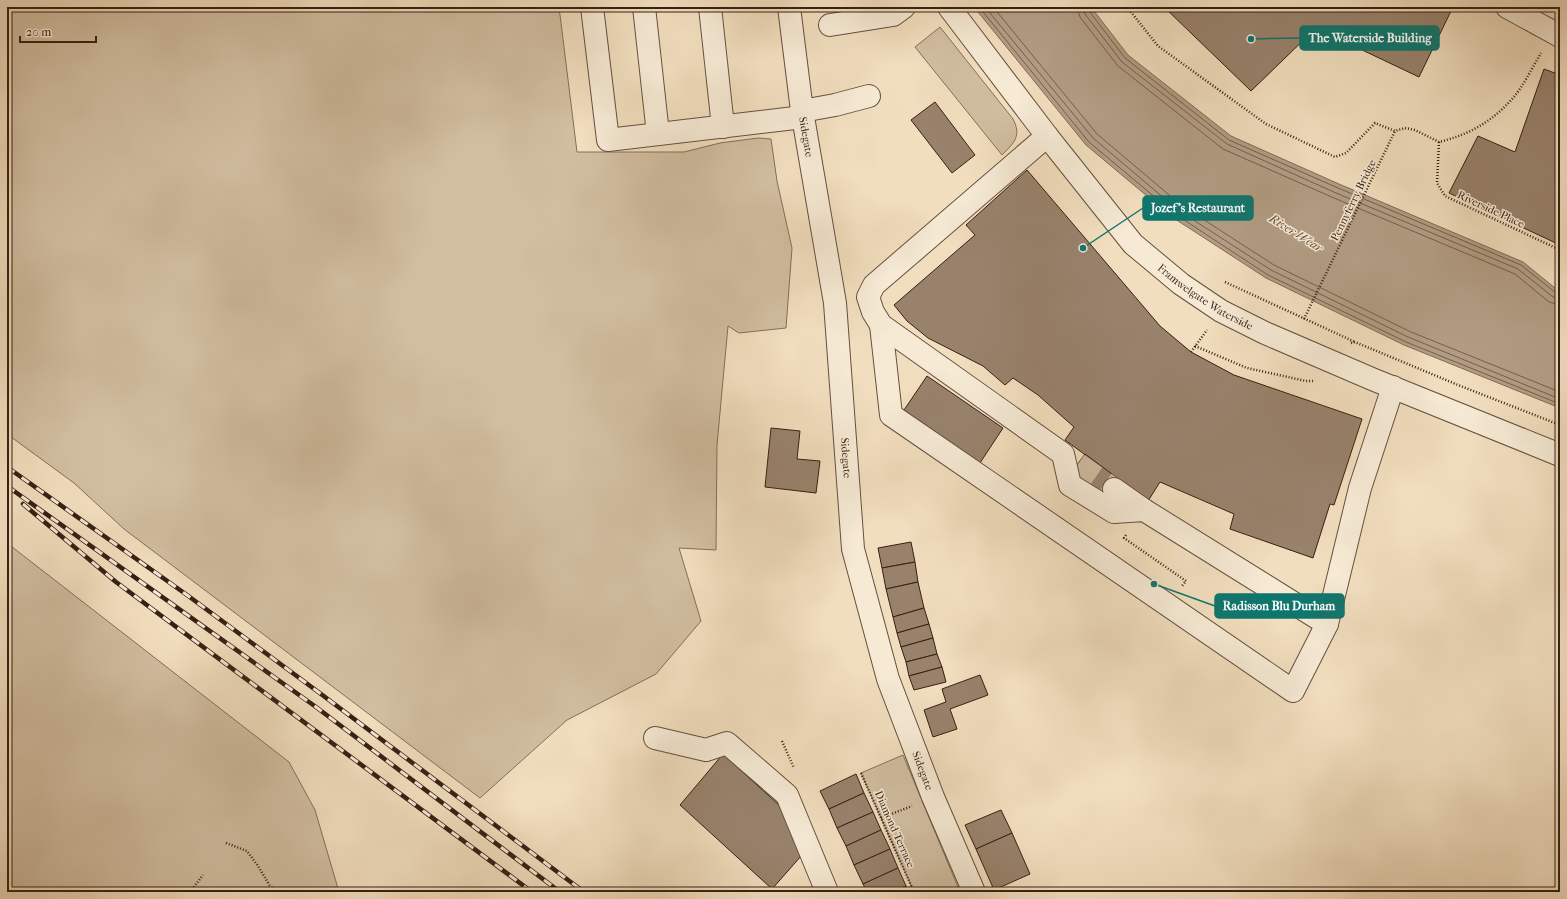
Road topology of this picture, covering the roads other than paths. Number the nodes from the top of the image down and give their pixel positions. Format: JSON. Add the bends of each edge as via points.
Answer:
{"nodes":[{"id":1,"x":592,"y":7,"type":"edge"},
{"id":2,"x":644,"y":7,"type":"edge"},
{"id":3,"x":710,"y":7,"type":"edge"},
{"id":4,"x":789,"y":7,"type":"edge"},
{"id":5,"x":904,"y":7,"type":"edge"},
{"id":6,"x":949,"y":7,"type":"edge"},
{"id":7,"x":1507,"y":7,"type":"edge"},
{"id":8,"x":830,"y":25,"type":"dead end"},
{"id":9,"x":1557,"y":34,"type":"edge"},
{"id":10,"x":869,"y":96,"type":"dead end"},
{"id":11,"x":803,"y":114,"type":"junction"},
{"id":12,"x":723,"y":127,"type":"junction"},
{"id":13,"x":658,"y":134,"type":"junction"},
{"id":14,"x":1047,"y":136,"type":"junction"},
{"id":15,"x":868,"y":298,"type":"junction"},
{"id":16,"x":835,"y":303,"type":"junction"},
{"id":17,"x":881,"y":325,"type":"junction"},
{"id":18,"x":1393,"y":387,"type":"junction"},
{"id":19,"x":1560,"y":455,"type":"edge"},
{"id":20,"x":1114,"y":489,"type":"tunnel mouth"},
{"id":21,"x":1144,"y":510,"type":"junction"},
{"id":22,"x":1327,"y":624,"type":"junction"},
{"id":23,"x":655,"y":738,"type":"dead end"},
{"id":24,"x":827,"y":892,"type":"edge"},
{"id":25,"x":974,"y":892,"type":"edge"}],
"edges":[{"from":1,"to":13,"type":"street","via":[[608,140]]},
{"from":2,"to":13,"type":"street"},
{"from":3,"to":12,"type":"street"},
{"from":4,"to":11,"type":"street","name":"Sidegate"},
{"from":5,"to":8,"type":"street","via":[[893,15]]},
{"from":6,"to":14,"type":"street","name":"Framwelgate Waterside"},
{"from":7,"to":9,"type":"street"},
{"from":10,"to":11,"type":"street"},
{"from":11,"to":12,"type":"street"},
{"from":11,"to":16,"type":"street","name":"Sidegate"},
{"from":12,"to":13,"type":"street"},
{"from":14,"to":15,"type":"street","via":[[874,285]]},
{"from":14,"to":18,"type":"street","name":"Framwelgate Waterside","via":[[1133,244],[1181,284],[1221,311],[1266,333]]},
{"from":15,"to":16,"type":"street"},
{"from":15,"to":17,"type":"street"},
{"from":16,"to":25,"type":"street","name":"Sidegate","via":[[853,549],[888,679],[933,798]]},
{"from":17,"to":21,"type":"street","via":[[1071,459],[1070,485],[1114,512]]},
{"from":17,"to":22,"type":"street","via":[[891,415],[1293,691]]},
{"from":18,"to":19,"type":"street","name":"Framwelgate Waterside"},
{"from":18,"to":22,"type":"street","via":[[1360,488]]},
{"from":20,"to":21,"type":"street"},
{"from":21,"to":22,"type":"street"},
{"from":23,"to":24,"type":"street","via":[[706,750],[727,743],[787,795]]}]}
